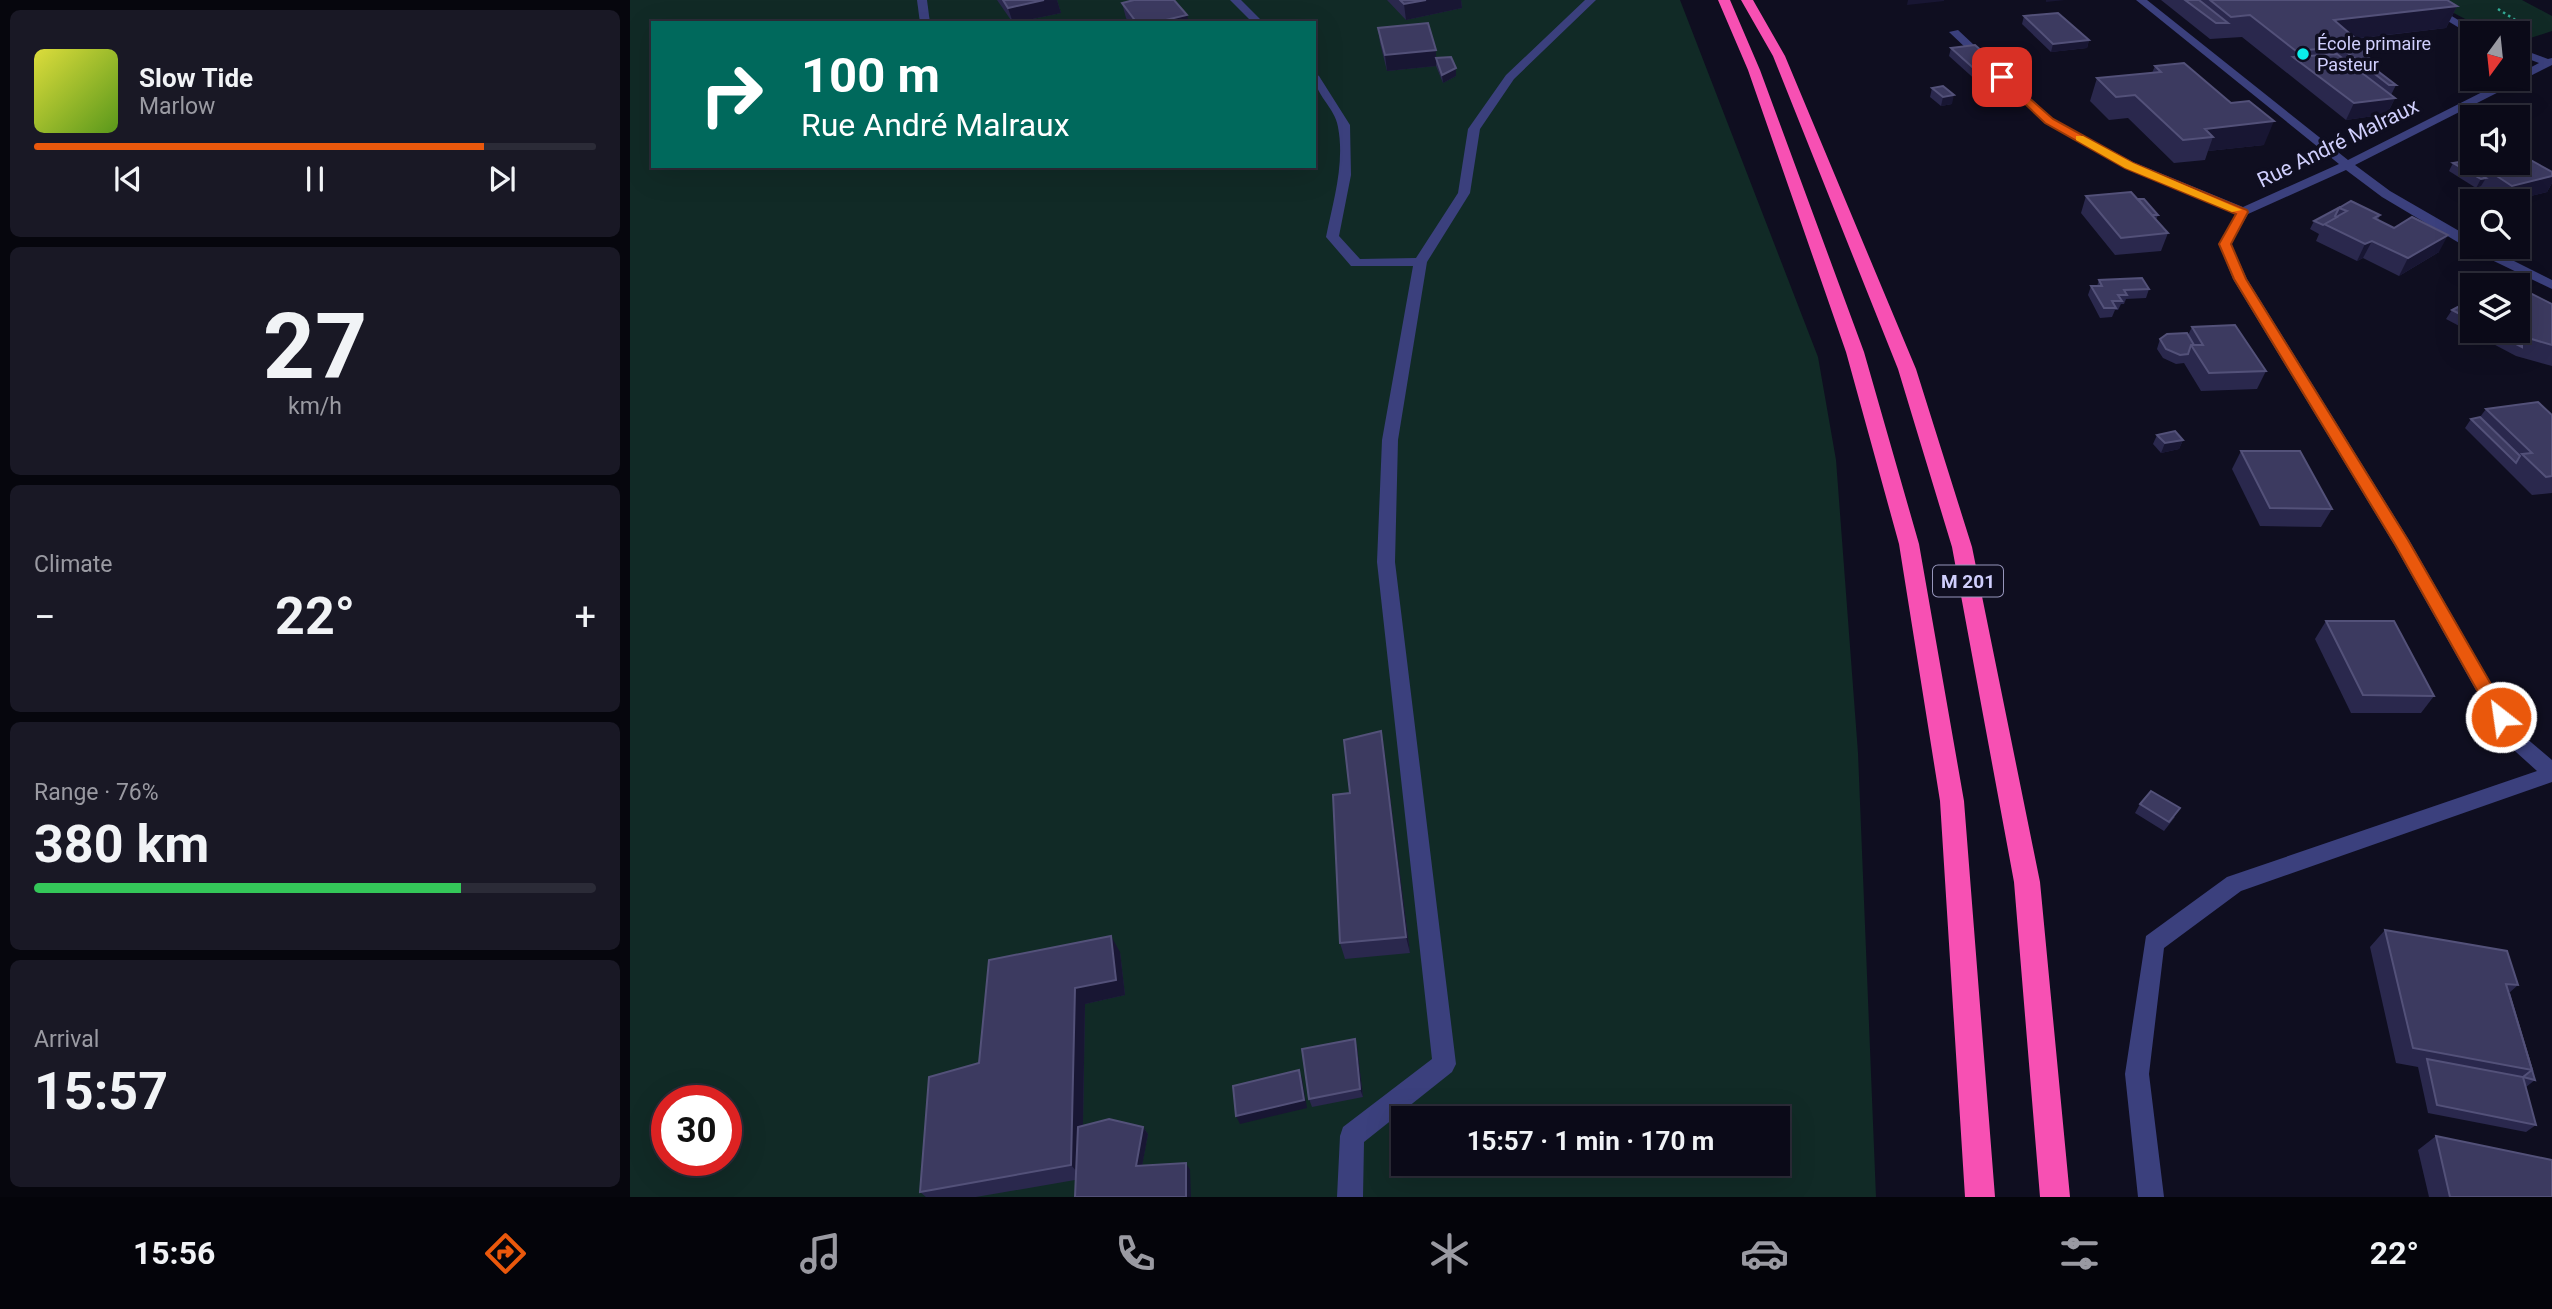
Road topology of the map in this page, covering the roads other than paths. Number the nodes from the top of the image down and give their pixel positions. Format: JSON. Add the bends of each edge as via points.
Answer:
{"nodes":[{"id":1,"x":922,"y":0,"type":"edge"},
{"id":2,"x":1235,"y":0,"type":"edge"},
{"id":3,"x":1591,"y":0,"type":"edge"},
{"id":4,"x":1724,"y":0,"type":"edge"},
{"id":5,"x":1747,"y":0,"type":"edge"},
{"id":6,"x":2141,"y":0,"type":"edge"},
{"id":7,"x":2418,"y":0,"type":"edge"},
{"id":8,"x":925,"y":21,"type":"edge"},
{"id":9,"x":1257,"y":21,"type":"edge"},
{"id":10,"x":2460,"y":24,"type":"edge"},
{"id":11,"x":1954,"y":32,"type":"dead end"},
{"id":12,"x":2530,"y":55,"type":"edge"},
{"id":13,"x":2550,"y":62,"type":"edge"},
{"id":14,"x":2530,"y":72,"type":"edge"},
{"id":15,"x":1316,"y":79,"type":"edge"},
{"id":16,"x":2492,"y":91,"type":"edge"},
{"id":17,"x":2347,"y":165,"type":"junction"},
{"id":18,"x":2243,"y":212,"type":"junction"},
{"id":19,"x":2460,"y":237,"type":"edge"},
{"id":20,"x":2501,"y":259,"type":"edge"},
{"id":21,"x":1420,"y":262,"type":"junction"},
{"id":22,"x":2552,"y":285,"type":"edge"},
{"id":23,"x":2552,"y":773,"type":"edge"},
{"id":24,"x":1350,"y":1197,"type":"edge"},
{"id":25,"x":1980,"y":1197,"type":"edge"},
{"id":26,"x":2055,"y":1197,"type":"edge"},
{"id":27,"x":2151,"y":1197,"type":"edge"}],
"edges":[{"from":1,"to":8,"type":"street"},
{"from":2,"to":9,"type":"street"},
{"from":3,"to":21,"type":"street","via":[[1510,77],[1474,129],[1464,193]]},
{"from":4,"to":25,"type":"highway","number":"M 201","via":[[1754,70],[1855,352],[1909,544],[1952,802]]},
{"from":5,"to":26,"type":"highway","number":"M 201","via":[[1779,56],[1907,369],[1962,547],[2027,882]]},
{"from":6,"to":17,"type":"street"},
{"from":7,"to":10,"type":"street"},
{"from":11,"to":18,"type":"street","via":[[2049,121],[2129,165]]},
{"from":12,"to":13,"type":"street"},
{"from":13,"to":14,"type":"street","name":"Rue André Malraux"},
{"from":15,"to":21,"type":"street","via":[[1344,125],[1345,176],[1332,237],[1356,263]]},
{"from":16,"to":17,"type":"street","name":"Rue André Malraux"},
{"from":17,"to":18,"type":"street","name":"Rue André Malraux"},
{"from":17,"to":19,"type":"street"},
{"from":18,"to":23,"type":"street","name":"Rue André Malraux","via":[[2225,244],[2240,279],[2403,544],[2512,737]]},
{"from":20,"to":22,"type":"street"},
{"from":21,"to":24,"type":"street","via":[[1391,440],[1386,562],[1444,1064],[1352,1136]]},
{"from":23,"to":27,"type":"street","via":[[2234,884],[2154,943],[2137,1074]]}]}
